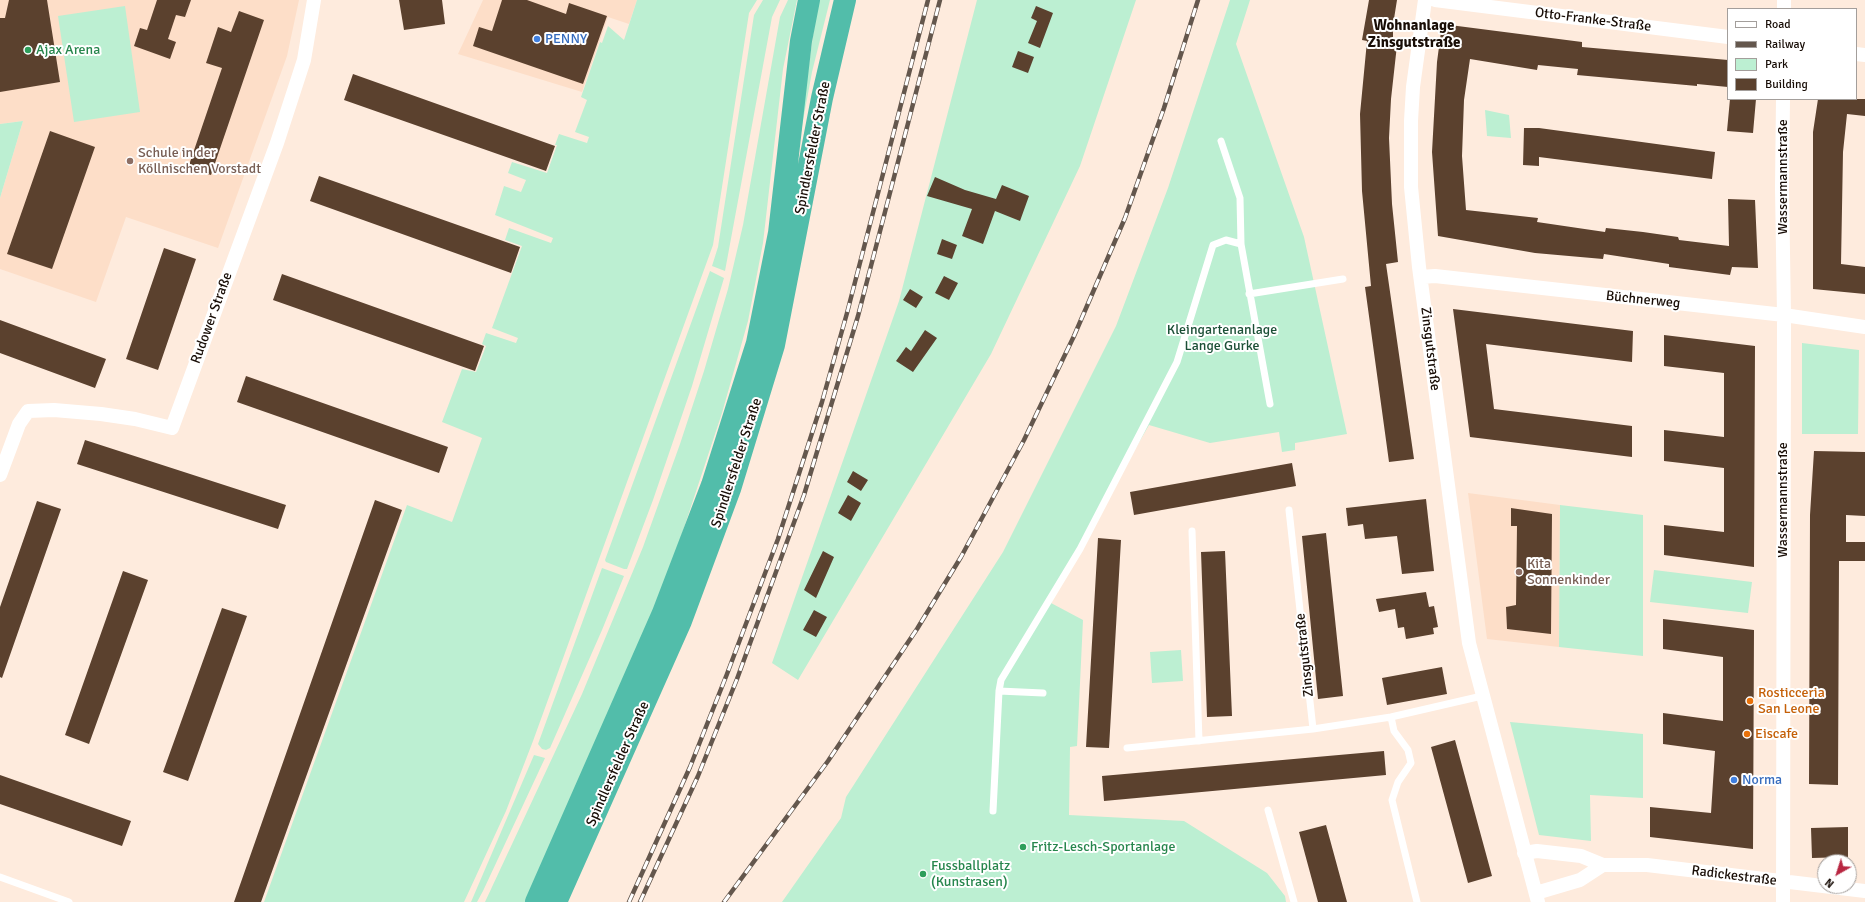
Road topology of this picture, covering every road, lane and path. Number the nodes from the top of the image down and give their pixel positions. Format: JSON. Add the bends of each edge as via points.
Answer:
{"nodes":[{"id":1,"x":314,"y":0,"type":"edge"},
{"id":2,"x":809,"y":0,"type":"edge"},
{"id":3,"x":845,"y":0,"type":"edge"},
{"id":4,"x":1425,"y":0,"type":"edge"},
{"id":5,"x":1435,"y":0,"type":"edge"},
{"id":6,"x":1727,"y":37,"type":"edge"},
{"id":7,"x":1783,"y":100,"type":"edge"},
{"id":8,"x":1222,"y":141,"type":"dead end"},
{"id":9,"x":1241,"y":244,"type":"junction"},
{"id":10,"x":1421,"y":277,"type":"junction"},
{"id":11,"x":1343,"y":279,"type":"dead end"},
{"id":12,"x":1249,"y":294,"type":"junction"},
{"id":13,"x":1784,"y":315,"type":"junction"},
{"id":14,"x":1865,"y":326,"type":"edge"},
{"id":15,"x":1270,"y":404,"type":"dead end"},
{"id":16,"x":0,"y":475,"type":"edge"},
{"id":17,"x":1289,"y":510,"type":"dead end"},
{"id":18,"x":1192,"y":531,"type":"dead end"},
{"id":19,"x":999,"y":691,"type":"junction"},
{"id":20,"x":1043,"y":693,"type":"dead end"},
{"id":21,"x":1482,"y":696,"type":"junction"},
{"id":22,"x":1391,"y":718,"type":"junction"},
{"id":23,"x":1313,"y":729,"type":"junction"},
{"id":24,"x":1199,"y":740,"type":"junction"},
{"id":25,"x":1127,"y":748,"type":"dead end"},
{"id":26,"x":1268,"y":810,"type":"dead end"},
{"id":27,"x":993,"y":811,"type":"dead end"},
{"id":28,"x":1524,"y":853,"type":"junction"},
{"id":29,"x":1603,"y":865,"type":"junction"},
{"id":30,"x":0,"y":877,"type":"edge"},
{"id":31,"x":1783,"y":883,"type":"junction"},
{"id":32,"x":1865,"y":891,"type":"edge"},
{"id":33,"x":1537,"y":898,"type":"edge"},
{"id":34,"x":69,"y":902,"type":"edge"},
{"id":35,"x":536,"y":902,"type":"edge"},
{"id":36,"x":556,"y":902,"type":"edge"},
{"id":37,"x":1294,"y":902,"type":"edge"},
{"id":38,"x":1417,"y":902,"type":"edge"},
{"id":39,"x":1783,"y":902,"type":"edge"}],
"edges":[{"from":1,"to":16,"type":"street","name":"Rudower Straße","via":[[304,60],[280,135],[172,428],[101,414],[54,410],[28,411],[18,424]]},
{"from":2,"to":35,"type":"highway","name":"Spindlersfelder Straße","via":[[801,41],[779,233],[757,343],[712,485],[663,613]]},
{"from":3,"to":36,"type":"highway","name":"Spindlersfelder Straße","via":[[822,98],[774,346],[730,489],[681,621]]},
{"from":4,"to":10,"type":"street","name":"Zinsgutstraße","via":[[1411,121],[1411,187]]},
{"from":5,"to":6,"type":"street","name":"Otto-Franke-Straße"},
{"from":7,"to":13,"type":"street","name":"Wassermannstraße"},
{"from":8,"to":9,"type":"lane","via":[[1240,198]]},
{"from":9,"to":12,"type":"lane"},
{"from":9,"to":19,"type":"lane","via":[[1226,240],[1213,245],[1177,362],[1080,549],[1001,680]]},
{"from":10,"to":13,"type":"street","name":"Büchnerweg","via":[[1435,276]]},
{"from":10,"to":21,"type":"street","name":"Zinsgutstraße","via":[[1469,643]]},
{"from":11,"to":12,"type":"lane"},
{"from":12,"to":15,"type":"lane"},
{"from":13,"to":14,"type":"street","name":"Büchnerweg"},
{"from":13,"to":31,"type":"street","name":"Wassermannstraße"},
{"from":17,"to":23,"type":"lane","name":"Zinsgutstraße"},
{"from":18,"to":24,"type":"lane"},
{"from":19,"to":20,"type":"lane"},
{"from":19,"to":27,"type":"lane"},
{"from":21,"to":22,"type":"lane"},
{"from":21,"to":28,"type":"street","name":"Zinsgutstraße"},
{"from":22,"to":23,"type":"lane"},
{"from":22,"to":38,"type":"lane","via":[[1394,731],[1408,750],[1411,763],[1398,782],[1392,800]]},
{"from":23,"to":24,"type":"lane"},
{"from":24,"to":25,"type":"lane"},
{"from":26,"to":37,"type":"lane"},
{"from":28,"to":29,"type":"street","name":"Radickestraße","via":[[1537,851],[1581,856]]},
{"from":28,"to":33,"type":"street","name":"Zinsgutstraße"},
{"from":29,"to":31,"type":"street","name":"Radickestraße","via":[[1646,865]]},
{"from":29,"to":33,"type":"street","via":[[1580,880]]},
{"from":30,"to":34,"type":"lane"},
{"from":31,"to":32,"type":"street","name":"Radickestraße"},
{"from":31,"to":39,"type":"street","name":"Wassermannstraße"}]}
